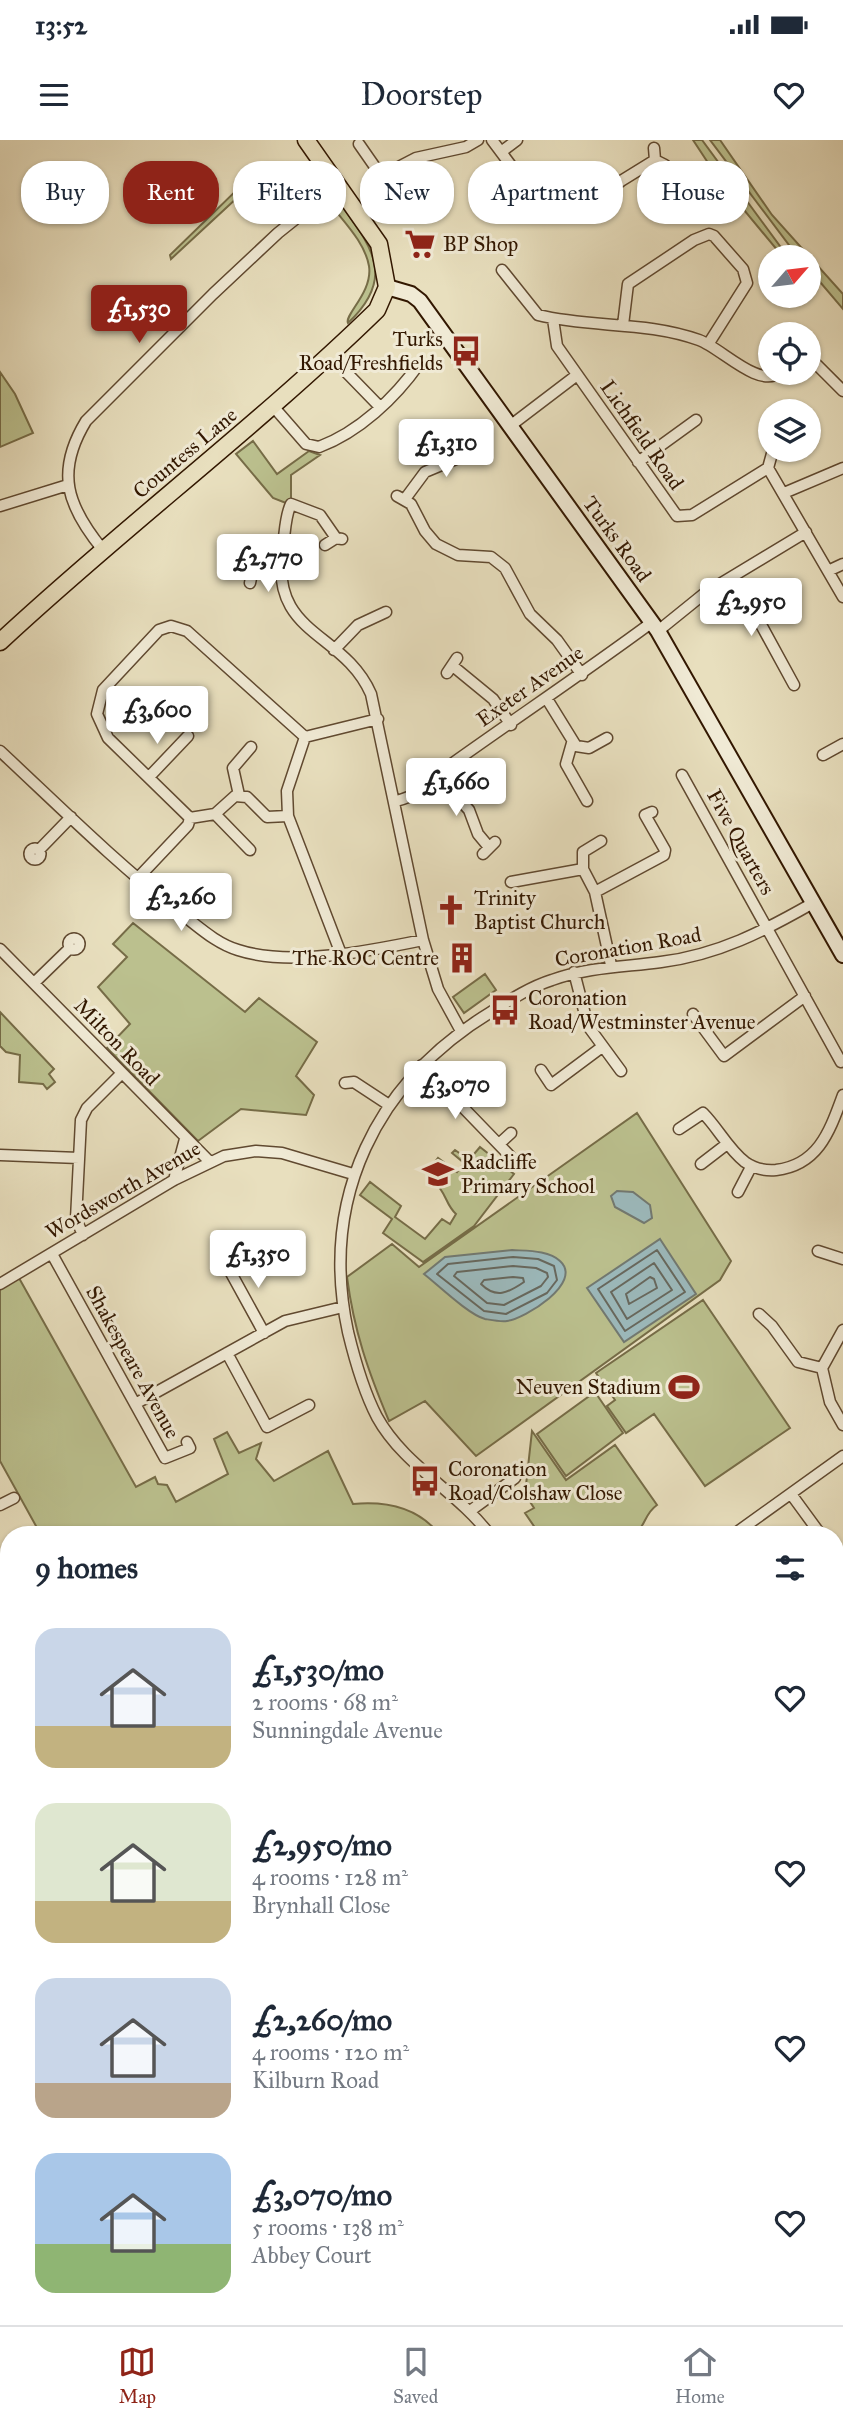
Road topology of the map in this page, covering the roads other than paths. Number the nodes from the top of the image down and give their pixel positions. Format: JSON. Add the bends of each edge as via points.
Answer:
{"nodes":[{"id":1,"x":306,"y":140,"type":"edge"},
{"id":2,"x":478,"y":140,"type":"edge"},
{"id":3,"x":492,"y":140,"type":"edge"},
{"id":4,"x":517,"y":140,"type":"edge"},
{"id":5,"x":359,"y":144,"type":"dead end"},
{"id":6,"x":654,"y":148,"type":"dead end"},
{"id":7,"x":500,"y":152,"type":"junction"},
{"id":8,"x":655,"y":160,"type":"joint"},
{"id":9,"x":321,"y":161,"type":"edge"},
{"id":10,"x":508,"y":161,"type":"edge"},
{"id":11,"x":623,"y":182,"type":"edge"},
{"id":12,"x":346,"y":197,"type":"edge"},
{"id":13,"x":289,"y":224,"type":"edge"},
{"id":14,"x":502,"y":270,"type":"dead end"},
{"id":15,"x":387,"y":287,"type":"junction"},
{"id":16,"x":553,"y":319,"type":"junction"},
{"id":17,"x":623,"y":325,"type":"junction"},
{"id":18,"x":709,"y":344,"type":"junction"},
{"id":19,"x":419,"y":364,"type":"dead end"},
{"id":20,"x":821,"y":369,"type":"edge"},
{"id":21,"x":346,"y":372,"type":"dead end"},
{"id":22,"x":577,"y":375,"type":"junction"},
{"id":23,"x":758,"y":375,"type":"edge"},
{"id":24,"x":843,"y":391,"type":"edge"},
{"id":25,"x":272,"y":405,"type":"junction"},
{"id":26,"x":380,"y":407,"type":"junction"},
{"id":27,"x":695,"y":419,"type":"dead end"},
{"id":28,"x":510,"y":426,"type":"junction"},
{"id":29,"x":465,"y":456,"type":"dead end"},
{"id":30,"x":638,"y":462,"type":"junction"},
{"id":31,"x":770,"y":462,"type":"edge"},
{"id":32,"x":768,"y":468,"type":"junction"},
{"id":33,"x":843,"y":468,"type":"edge"},
{"id":34,"x":68,"y":485,"type":"junction"},
{"id":35,"x":784,"y":493,"type":"junction"},
{"id":36,"x":0,"y":506,"type":"edge"},
{"id":37,"x":806,"y":532,"type":"junction"},
{"id":38,"x":325,"y":545,"type":"dead end"},
{"id":39,"x":103,"y":550,"type":"junction"},
{"id":40,"x":843,"y":564,"type":"edge"},
{"id":41,"x":828,"y":570,"type":"junction"},
{"id":42,"x":278,"y":571,"type":"junction"},
{"id":43,"x":249,"y":574,"type":"dead end"},
{"id":44,"x":735,"y":577,"type":"junction"},
{"id":45,"x":843,"y":597,"type":"edge"},
{"id":46,"x":388,"y":612,"type":"dead end"},
{"id":47,"x":655,"y":627,"type":"junction"},
{"id":48,"x":0,"y":642,"type":"edge"},
{"id":49,"x":334,"y":650,"type":"junction"},
{"id":50,"x":453,"y":666,"type":"dead end"},
{"id":51,"x":582,"y":675,"type":"junction"},
{"id":52,"x":794,"y":686,"type":"dead end"},
{"id":53,"x":547,"y":699,"type":"junction"},
{"id":54,"x":378,"y":719,"type":"junction"},
{"id":55,"x":510,"y":724,"type":"junction"},
{"id":56,"x":187,"y":736,"type":"dead end"},
{"id":57,"x":305,"y":737,"type":"junction"},
{"id":58,"x":607,"y":738,"type":"dead end"},
{"id":59,"x":572,"y":743,"type":"junction"},
{"id":60,"x":843,"y":744,"type":"edge"},
{"id":61,"x":250,"y":747,"type":"dead end"},
{"id":62,"x":0,"y":751,"type":"edge"},
{"id":63,"x":823,"y":755,"type":"dead end"},
{"id":64,"x":681,"y":775,"type":"dead end"},
{"id":65,"x":438,"y":776,"type":"junction"},
{"id":66,"x":149,"y":778,"type":"junction"},
{"id":67,"x":239,"y":795,"type":"junction"},
{"id":68,"x":396,"y":801,"type":"junction"},
{"id":69,"x":587,"y":802,"type":"dead end"},
{"id":70,"x":652,"y":812,"type":"dead end"},
{"id":71,"x":215,"y":814,"type":"junction"},
{"id":72,"x":288,"y":816,"type":"junction"},
{"id":73,"x":71,"y":817,"type":"junction"},
{"id":74,"x":190,"y":818,"type":"junction"},
{"id":75,"x":601,"y":841,"type":"dead end"},
{"id":76,"x":489,"y":848,"type":"dead end"},
{"id":77,"x":39,"y":850,"type":"dead end"},
{"id":78,"x":250,"y":850,"type":"dead end"},
{"id":79,"x":583,"y":869,"type":"junction"},
{"id":80,"x":137,"y":879,"type":"junction"},
{"id":81,"x":511,"y":882,"type":"dead end"},
{"id":82,"x":595,"y":892,"type":"junction"},
{"id":83,"x":813,"y":903,"type":"junction"},
{"id":84,"x":768,"y":929,"type":"junction"},
{"id":85,"x":423,"y":940,"type":"junction"},
{"id":86,"x":70,"y":948,"type":"dead end"},
{"id":87,"x":0,"y":949,"type":"edge"},
{"id":88,"x":341,"y":954,"type":"junction"},
{"id":89,"x":843,"y":955,"type":"edge"},
{"id":90,"x":611,"y":965,"type":"junction"},
{"id":91,"x":574,"y":972,"type":"junction"},
{"id":92,"x":34,"y":984,"type":"junction"},
{"id":93,"x":805,"y":996,"type":"junction"},
{"id":94,"x":693,"y":1014,"type":"dead end"},
{"id":95,"x":461,"y":1031,"type":"junction"},
{"id":96,"x":602,"y":1047,"type":"junction"},
{"id":97,"x":841,"y":1062,"type":"dead end"},
{"id":98,"x":422,"y":1065,"type":"junction"},
{"id":99,"x":541,"y":1070,"type":"dead end"},
{"id":100,"x":621,"y":1071,"type":"dead end"},
{"id":101,"x":121,"y":1074,"type":"junction"},
{"id":102,"x":345,"y":1083,"type":"dead end"},
{"id":103,"x":843,"y":1095,"type":"edge"},
{"id":104,"x":389,"y":1105,"type":"junction"},
{"id":105,"x":679,"y":1129,"type":"dead end"},
{"id":106,"x":511,"y":1133,"type":"dead end"},
{"id":107,"x":185,"y":1139,"type":"junction"},
{"id":108,"x":499,"y":1144,"type":"junction"},
{"id":109,"x":727,"y":1144,"type":"junction"},
{"id":110,"x":0,"y":1155,"type":"edge"},
{"id":111,"x":510,"y":1156,"type":"dead end"},
{"id":112,"x":79,"y":1158,"type":"junction"},
{"id":113,"x":209,"y":1161,"type":"junction"},
{"id":114,"x":701,"y":1164,"type":"dead end"},
{"id":115,"x":751,"y":1167,"type":"junction"},
{"id":116,"x":353,"y":1174,"type":"junction"},
{"id":117,"x":174,"y":1180,"type":"junction"},
{"id":118,"x":738,"y":1192,"type":"dead end"},
{"id":119,"x":83,"y":1235,"type":"junction"},
{"id":120,"x":818,"y":1251,"type":"dead end"},
{"id":121,"x":52,"y":1254,"type":"junction"},
{"id":122,"x":836,"y":1259,"type":"edge"},
{"id":123,"x":225,"y":1262,"type":"dead end"},
{"id":124,"x":0,"y":1284,"type":"edge"},
{"id":125,"x":343,"y":1307,"type":"junction"},
{"id":126,"x":756,"y":1313,"type":"dead end"},
{"id":127,"x":843,"y":1330,"type":"edge"},
{"id":128,"x":264,"y":1333,"type":"junction"},
{"id":129,"x":227,"y":1353,"type":"junction"},
{"id":130,"x":822,"y":1368,"type":"junction"},
{"id":131,"x":135,"y":1404,"type":"junction"},
{"id":132,"x":310,"y":1405,"type":"dead end"},
{"id":133,"x":843,"y":1424,"type":"edge"},
{"id":134,"x":187,"y":1442,"type":"dead end"},
{"id":135,"x":843,"y":1456,"type":"edge"},
{"id":136,"x":515,"y":1478,"type":"dead end"},
{"id":137,"x":792,"y":1494,"type":"junction"},
{"id":138,"x":15,"y":1498,"type":"dead end"},
{"id":139,"x":0,"y":1506,"type":"edge"},
{"id":140,"x":470,"y":1511,"type":"junction"},
{"id":141,"x":482,"y":1526,"type":"edge"},
{"id":142,"x":746,"y":1526,"type":"edge"},
{"id":143,"x":815,"y":1526,"type":"edge"}],
"edges":[{"from":1,"to":9,"type":"main road"},
{"from":2,"to":5,"type":"street","via":[[416,158],[390,172],[375,167],[371,153]]},
{"from":3,"to":7,"type":"street"},
{"from":4,"to":7,"type":"street"},
{"from":6,"to":8,"type":"street"},
{"from":7,"to":10,"type":"street"},
{"from":8,"to":11,"type":"street"},
{"from":12,"to":15,"type":"main road","via":[[379,244]]},
{"from":13,"to":34,"type":"street","via":[[101,404],[75,440]]},
{"from":14,"to":16,"type":"street","via":[[532,312]]},
{"from":15,"to":25,"type":"main road","name":"Countess Lane","via":[[377,310]]},
{"from":15,"to":28,"type":"street","name":"Turks Road","via":[[420,301]]},
{"from":16,"to":17,"type":"street"},
{"from":16,"to":22,"type":"street","name":"Lichfield Road","via":[[556,346]]},
{"from":17,"to":18,"type":"street","via":[[664,329]]},
{"from":17,"to":18,"type":"street","via":[[630,282],[709,234],[747,278],[745,290]]},
{"from":18,"to":23,"type":"street"},
{"from":19,"to":26,"type":"street","via":[[414,377]]},
{"from":20,"to":24,"type":"street"},
{"from":21,"to":26,"type":"street","via":[[358,379]]},
{"from":22,"to":28,"type":"street"},
{"from":22,"to":30,"type":"street","name":"Lichfield Road"},
{"from":25,"to":26,"type":"street","via":[[306,444],[319,447]]},
{"from":25,"to":39,"type":"main road","name":"Countess Lane"},
{"from":27,"to":30,"type":"street"},
{"from":28,"to":47,"type":"street","name":"Turks Road"},
{"from":29,"to":51,"type":"street","via":[[425,472],[401,498],[436,544],[458,555],[491,557],[505,568],[530,614],[557,640]]},
{"from":30,"to":32,"type":"street","name":"Lichfield Road","via":[[682,518]]},
{"from":31,"to":32,"type":"street"},
{"from":32,"to":35,"type":"street"},
{"from":33,"to":35,"type":"street"},
{"from":34,"to":36,"type":"street"},
{"from":34,"to":39,"type":"street","via":[[76,513]]},
{"from":35,"to":37,"type":"street"},
{"from":37,"to":41,"type":"street"},
{"from":37,"to":44,"type":"street","name":"Exeter Avenue"},
{"from":38,"to":42,"type":"street","via":[[339,539],[320,515],[291,504]]},
{"from":39,"to":48,"type":"main road","name":"Countess Lane"},
{"from":40,"to":41,"type":"street"},
{"from":41,"to":45,"type":"street"},
{"from":42,"to":43,"type":"street"},
{"from":42,"to":49,"type":"street","via":[[293,612]]},
{"from":44,"to":47,"type":"street","name":"Exeter Avenue"},
{"from":44,"to":52,"type":"street"},
{"from":46,"to":49,"type":"street","via":[[358,625]]},
{"from":47,"to":51,"type":"street","name":"Exeter Avenue"},
{"from":47,"to":83,"type":"street","name":"Turks Road"},
{"from":49,"to":54,"type":"street","via":[[367,686]]},
{"from":50,"to":55,"type":"street","via":[[492,699]]},
{"from":51,"to":53,"type":"street","name":"Exeter Avenue"},
{"from":53,"to":55,"type":"street","name":"Exeter Avenue"},
{"from":53,"to":59,"type":"street"},
{"from":54,"to":57,"type":"street"},
{"from":54,"to":68,"type":"street"},
{"from":55,"to":65,"type":"street","name":"Exeter Avenue"},
{"from":56,"to":66,"type":"street"},
{"from":57,"to":66,"type":"street","via":[[187,631],[166,626],[107,684],[98,705],[99,722],[108,738]]},
{"from":57,"to":72,"type":"street","via":[[287,792]]},
{"from":58,"to":59,"type":"street","via":[[584,749]]},
{"from":59,"to":69,"type":"street","via":[[566,764]]},
{"from":60,"to":63,"type":"street"},
{"from":61,"to":67,"type":"street","via":[[233,768]]},
{"from":62,"to":73,"type":"street"},
{"from":64,"to":84,"type":"street","name":"Five Quarters"},
{"from":65,"to":68,"type":"street","name":"Exeter Avenue","via":[[419,794]]},
{"from":65,"to":76,"type":"street","via":[[469,810]]},
{"from":66,"to":74,"type":"street"},
{"from":67,"to":71,"type":"street"},
{"from":67,"to":72,"type":"street","via":[[267,817]]},
{"from":68,"to":85,"type":"street"},
{"from":70,"to":82,"type":"street","via":[[645,815],[664,855]]},
{"from":71,"to":74,"type":"street"},
{"from":71,"to":78,"type":"street"},
{"from":72,"to":88,"type":"street"},
{"from":73,"to":77,"type":"street"},
{"from":73,"to":80,"type":"street"},
{"from":74,"to":80,"type":"street"},
{"from":75,"to":79,"type":"street","via":[[583,852]]},
{"from":79,"to":81,"type":"street"},
{"from":79,"to":82,"type":"street"},
{"from":80,"to":88,"type":"street","via":[[212,937],[237,950],[261,955]]},
{"from":82,"to":90,"type":"street"},
{"from":83,"to":84,"type":"street","name":"Coronation Road"},
{"from":83,"to":89,"type":"street","name":"Turks Road"},
{"from":84,"to":90,"type":"street","name":"Coronation Road","via":[[699,955]]},
{"from":84,"to":93,"type":"street","name":"Five Quarters"},
{"from":85,"to":88,"type":"street"},
{"from":85,"to":95,"type":"street","via":[[438,989]]},
{"from":86,"to":92,"type":"street"},
{"from":87,"to":92,"type":"street","name":"Milton Road"},
{"from":90,"to":91,"type":"street","name":"Coronation Road"},
{"from":91,"to":95,"type":"street","name":"Coronation Road","via":[[515,997]]},
{"from":91,"to":96,"type":"street","via":[[588,1026]]},
{"from":92,"to":101,"type":"street","name":"Milton Road"},
{"from":93,"to":94,"type":"street","via":[[724,1056]]},
{"from":93,"to":97,"type":"street","name":"Five Quarters"},
{"from":95,"to":98,"type":"street","name":"Coronation Road"},
{"from":96,"to":99,"type":"street","via":[[551,1084]]},
{"from":96,"to":100,"type":"street"},
{"from":98,"to":104,"type":"street","name":"Coronation Road"},
{"from":98,"to":108,"type":"street"},
{"from":101,"to":107,"type":"street","name":"Milton Road"},
{"from":101,"to":112,"type":"street","via":[[83,1114]]},
{"from":102,"to":104,"type":"street","via":[[354,1082]]},
{"from":103,"to":115,"type":"street","via":[[826,1139],[807,1160],[779,1169]]},
{"from":104,"to":116,"type":"street","name":"Coronation Road"},
{"from":105,"to":109,"type":"street","via":[[703,1113]]},
{"from":106,"to":108,"type":"street"},
{"from":107,"to":113,"type":"street","name":"Milton Road"},
{"from":107,"to":117,"type":"street"},
{"from":108,"to":111,"type":"street"},
{"from":109,"to":114,"type":"street"},
{"from":109,"to":115,"type":"street"},
{"from":110,"to":112,"type":"street"},
{"from":112,"to":119,"type":"street","via":[[76,1219]]},
{"from":113,"to":116,"type":"street","name":"Wordsworth Avenue","via":[[241,1152],[270,1151]]},
{"from":113,"to":117,"type":"street","name":"Wordsworth Avenue"},
{"from":115,"to":118,"type":"street"},
{"from":116,"to":125,"type":"street","name":"Coronation Road","via":[[339,1265]]},
{"from":117,"to":119,"type":"street","name":"Wordsworth Avenue"},
{"from":119,"to":121,"type":"street","name":"Wordsworth Avenue"},
{"from":120,"to":122,"type":"street"},
{"from":121,"to":124,"type":"street","name":"Wordsworth Avenue"},
{"from":121,"to":131,"type":"street","name":"Shakespeare Avenue"},
{"from":123,"to":128,"type":"street"},
{"from":125,"to":128,"type":"street","via":[[303,1315]]},
{"from":125,"to":140,"type":"street","name":"Coronation Road","via":[[355,1364],[377,1417],[407,1457]]},
{"from":126,"to":130,"type":"street","via":[[798,1362]]},
{"from":127,"to":130,"type":"street"},
{"from":128,"to":129,"type":"street"},
{"from":129,"to":131,"type":"street"},
{"from":129,"to":132,"type":"street","via":[[267,1427]]},
{"from":130,"to":133,"type":"street","via":[[830,1402]]},
{"from":131,"to":134,"type":"street","name":"Shakespeare Avenue","via":[[165,1458],[190,1448]]},
{"from":135,"to":137,"type":"street"},
{"from":136,"to":140,"type":"street"},
{"from":137,"to":142,"type":"street"},
{"from":137,"to":143,"type":"street"},
{"from":138,"to":139,"type":"street"},
{"from":140,"to":141,"type":"street","name":"Coronation Road"}]}
